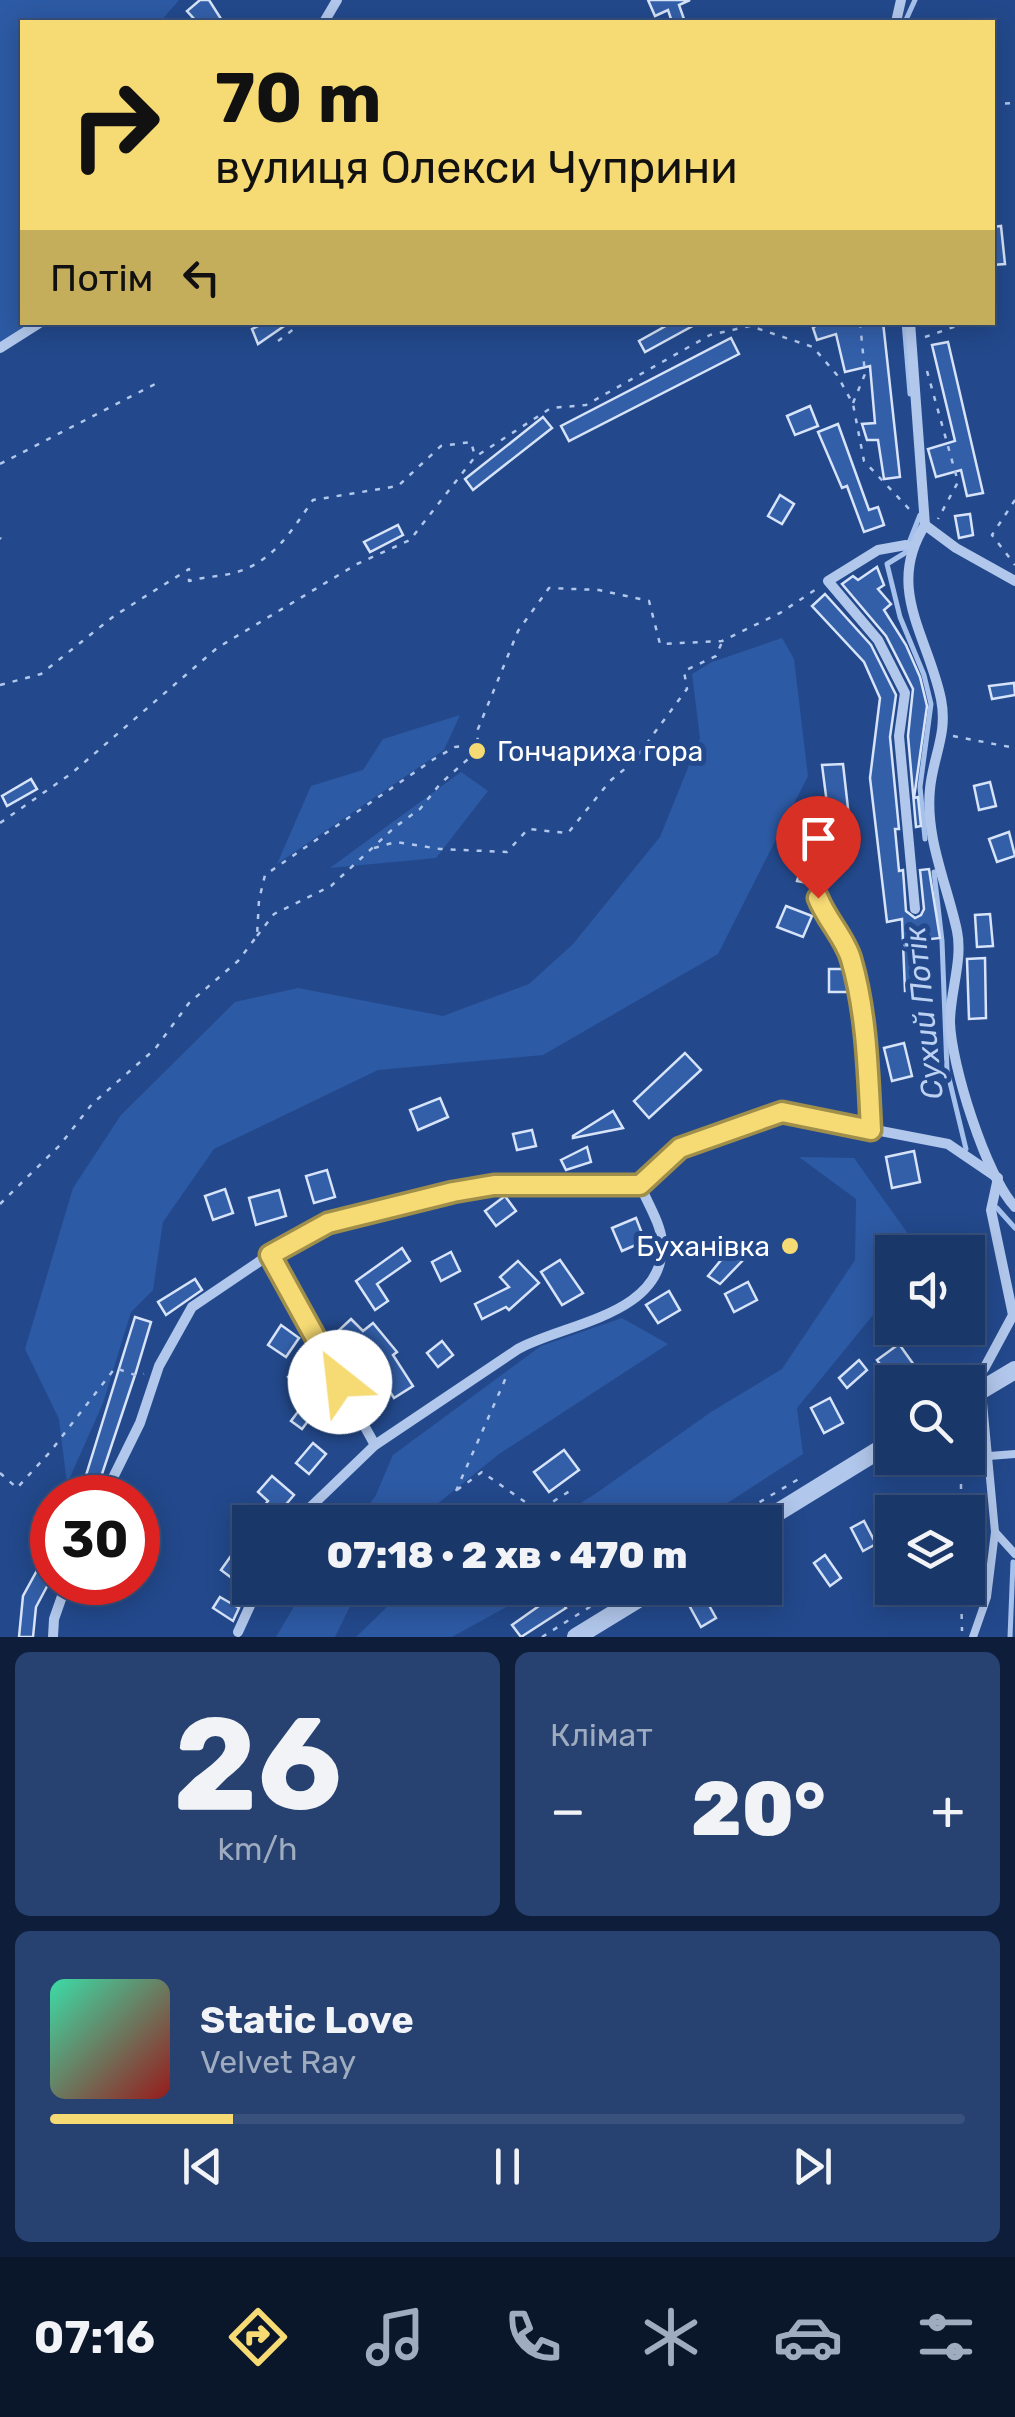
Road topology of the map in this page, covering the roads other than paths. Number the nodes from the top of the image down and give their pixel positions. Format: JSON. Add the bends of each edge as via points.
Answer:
{"nodes":[{"id":1,"x":36,"y":325,"type":"edge"},
{"id":2,"x":910,"y":325,"type":"edge"},
{"id":3,"x":0,"y":348,"type":"edge"},
{"id":4,"x":929,"y":527,"type":"junction"},
{"id":5,"x":906,"y":545,"type":"dead end"},
{"id":6,"x":1015,"y":582,"type":"edge"},
{"id":7,"x":818,"y":898,"type":"dead end"},
{"id":8,"x":915,"y":908,"type":"dead end"},
{"id":9,"x":871,"y":1130,"type":"junction"},
{"id":10,"x":998,"y":1178,"type":"junction"},
{"id":11,"x":640,"y":1185,"type":"junction"},
{"id":12,"x":1015,"y":1207,"type":"edge"},
{"id":13,"x":270,"y":1255,"type":"junction"},
{"id":14,"x":985,"y":1369,"type":"edge"},
{"id":15,"x":1013,"y":1372,"type":"edge"},
{"id":16,"x":985,"y":1387,"type":"edge"},
{"id":17,"x":985,"y":1441,"type":"edge"},
{"id":18,"x":375,"y":1445,"type":"junction"},
{"id":19,"x":875,"y":1452,"type":"edge"},
{"id":20,"x":1015,"y":1454,"type":"edge"},
{"id":21,"x":989,"y":1456,"type":"junction"},
{"id":22,"x":114,"y":1475,"type":"edge"},
{"id":23,"x":313,"y":1505,"type":"edge"},
{"id":24,"x":782,"y":1510,"type":"edge"},
{"id":25,"x":995,"y":1532,"type":"junction"},
{"id":26,"x":1015,"y":1554,"type":"edge"},
{"id":27,"x":59,"y":1605,"type":"edge"},
{"id":28,"x":250,"y":1605,"type":"edge"},
{"id":29,"x":634,"y":1605,"type":"edge"},
{"id":30,"x":604,"y":1628,"type":"edge"},
{"id":31,"x":238,"y":1632,"type":"dead end"},
{"id":32,"x":54,"y":1637,"type":"edge"},
{"id":33,"x":576,"y":1637,"type":"edge"},
{"id":34,"x":973,"y":1637,"type":"edge"}],
"edges":[{"from":1,"to":3,"type":"street"},
{"from":2,"to":4,"type":"street"},
{"from":4,"to":6,"type":"street"},
{"from":4,"to":10,"type":"street","via":[[907,566],[910,606],[941,699],[943,737],[930,790],[936,857],[958,935],[950,1024],[967,1109]]},
{"from":5,"to":8,"type":"street","via":[[878,550],[828,581],[878,640],[905,693],[900,736]]},
{"from":7,"to":9,"type":"street","via":[[850,954],[864,1025]]},
{"from":9,"to":10,"type":"street","via":[[948,1144]]},
{"from":9,"to":11,"type":"street","via":[[782,1112],[680,1148]]},
{"from":10,"to":12,"type":"street"},
{"from":10,"to":14,"type":"street","via":[[992,1210],[1013,1316]]},
{"from":11,"to":13,"type":"street","via":[[494,1185],[453,1192],[328,1223]]},
{"from":11,"to":18,"type":"street","via":[[662,1239],[660,1261],[641,1295],[594,1322],[537,1338]]},
{"from":13,"to":18,"type":"street"},
{"from":13,"to":22,"type":"street","via":[[192,1307],[158,1366]]},
{"from":15,"to":16,"type":"street"},
{"from":17,"to":21,"type":"lane"},
{"from":18,"to":23,"type":"street"},
{"from":19,"to":24,"type":"street"},
{"from":20,"to":21,"type":"lane"},
{"from":21,"to":25,"type":"lane"},
{"from":25,"to":26,"type":"lane"},
{"from":25,"to":34,"type":"lane","via":[[987,1597]]},
{"from":27,"to":32,"type":"street"},
{"from":28,"to":31,"type":"street"},
{"from":29,"to":30,"type":"street"},
{"from":30,"to":33,"type":"street"}]}
